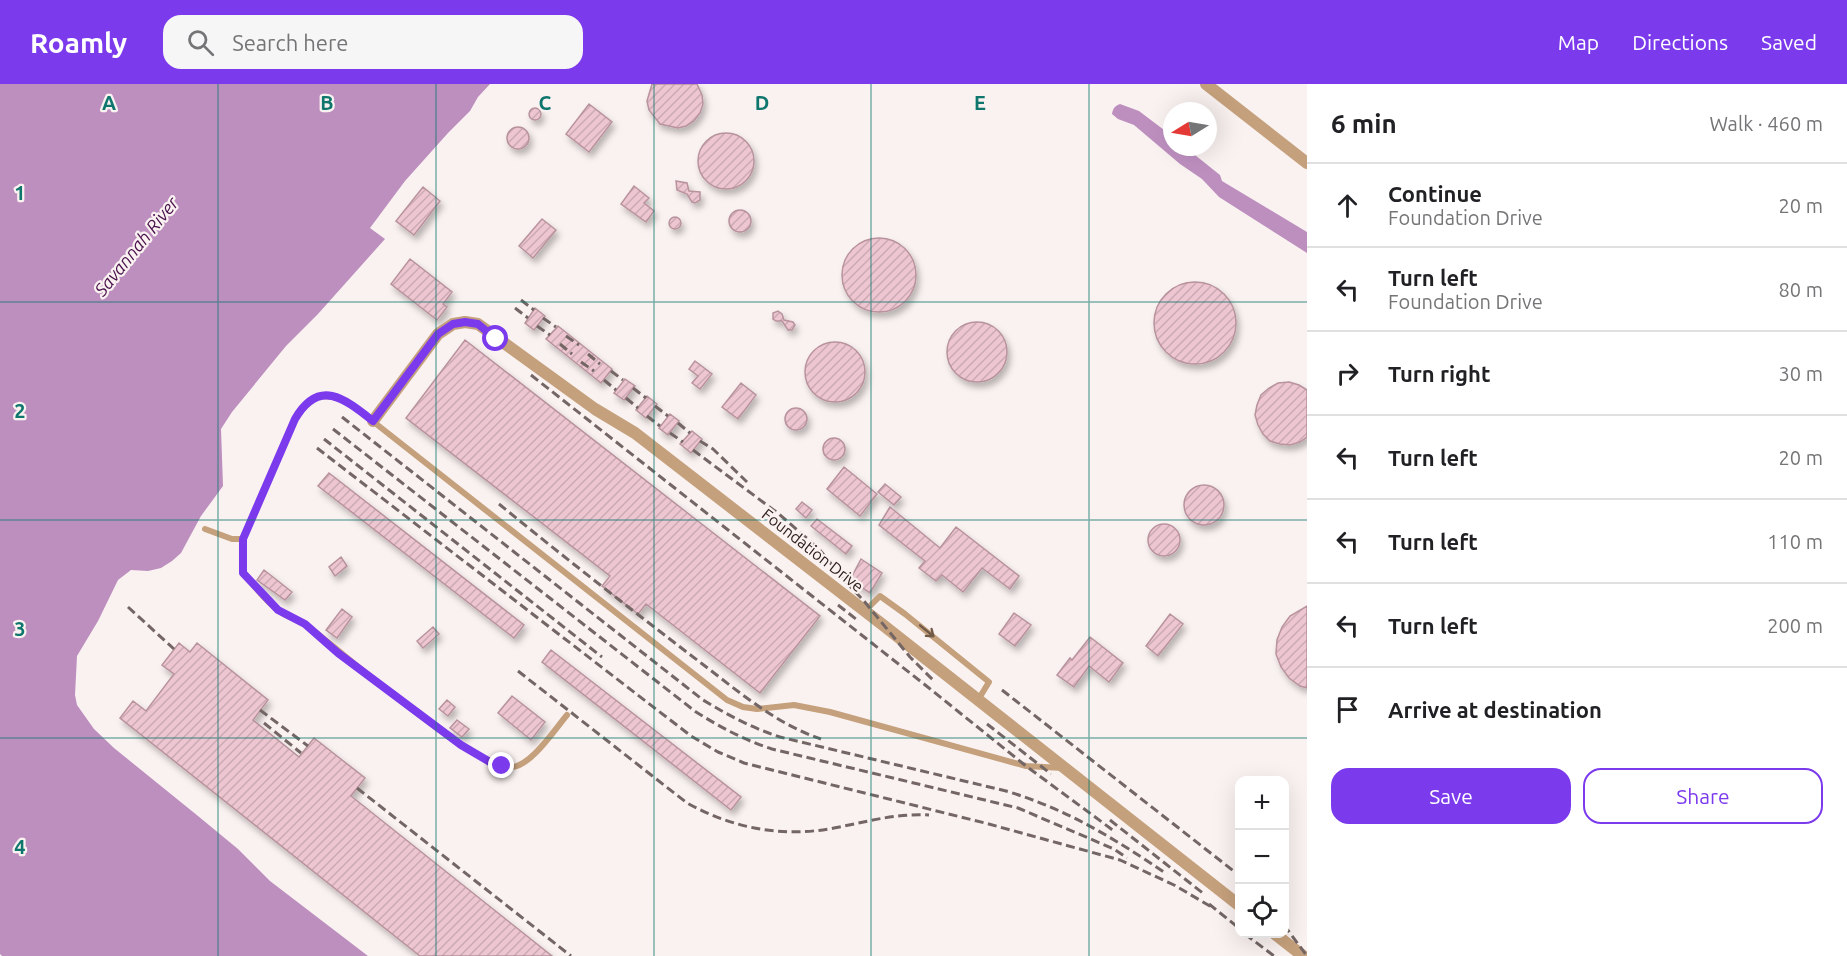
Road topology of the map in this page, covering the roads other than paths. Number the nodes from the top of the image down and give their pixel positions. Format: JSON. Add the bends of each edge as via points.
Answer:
{"nodes":[{"id":1,"x":1206,"y":84,"type":"edge"},
{"id":2,"x":1307,"y":163,"type":"edge"},
{"id":3,"x":373,"y":421,"type":"junction"},
{"id":4,"x":205,"y":529,"type":"dead end"},
{"id":5,"x":243,"y":539,"type":"junction"},
{"id":6,"x":865,"y":611,"type":"junction"},
{"id":7,"x":978,"y":700,"type":"junction"},
{"id":8,"x":567,"y":715,"type":"dead end"},
{"id":9,"x":1064,"y":768,"type":"junction"},
{"id":10,"x":1235,"y":903,"type":"edge"},
{"id":11,"x":1281,"y":938,"type":"edge"},
{"id":12,"x":1304,"y":956,"type":"edge"}],
"edges":[{"from":1,"to":2,"type":"street"},
{"from":3,"to":5,"type":"lane","via":[[334,396],[322,396],[303,405]]},
{"from":3,"to":6,"type":"street","name":"Foundation Drive","via":[[438,334],[453,324],[478,324],[595,409],[635,433]]},
{"from":3,"to":9,"type":"lane","via":[[727,700],[757,710],[794,705],[830,712],[1026,766]]},
{"from":4,"to":5,"type":"lane"},
{"from":5,"to":8,"type":"lane","via":[[243,573],[278,610],[305,624],[461,745],[495,765],[513,768],[527,762]]},
{"from":6,"to":7,"type":"street","name":"Foundation Drive"},
{"from":6,"to":7,"type":"lane","one_way":true,"via":[[880,596],[905,614],[989,682]]},
{"from":7,"to":9,"type":"street","name":"Foundation Drive"},
{"from":9,"to":10,"type":"street","name":"Foundation Drive"},
{"from":11,"to":12,"type":"street"}]}
